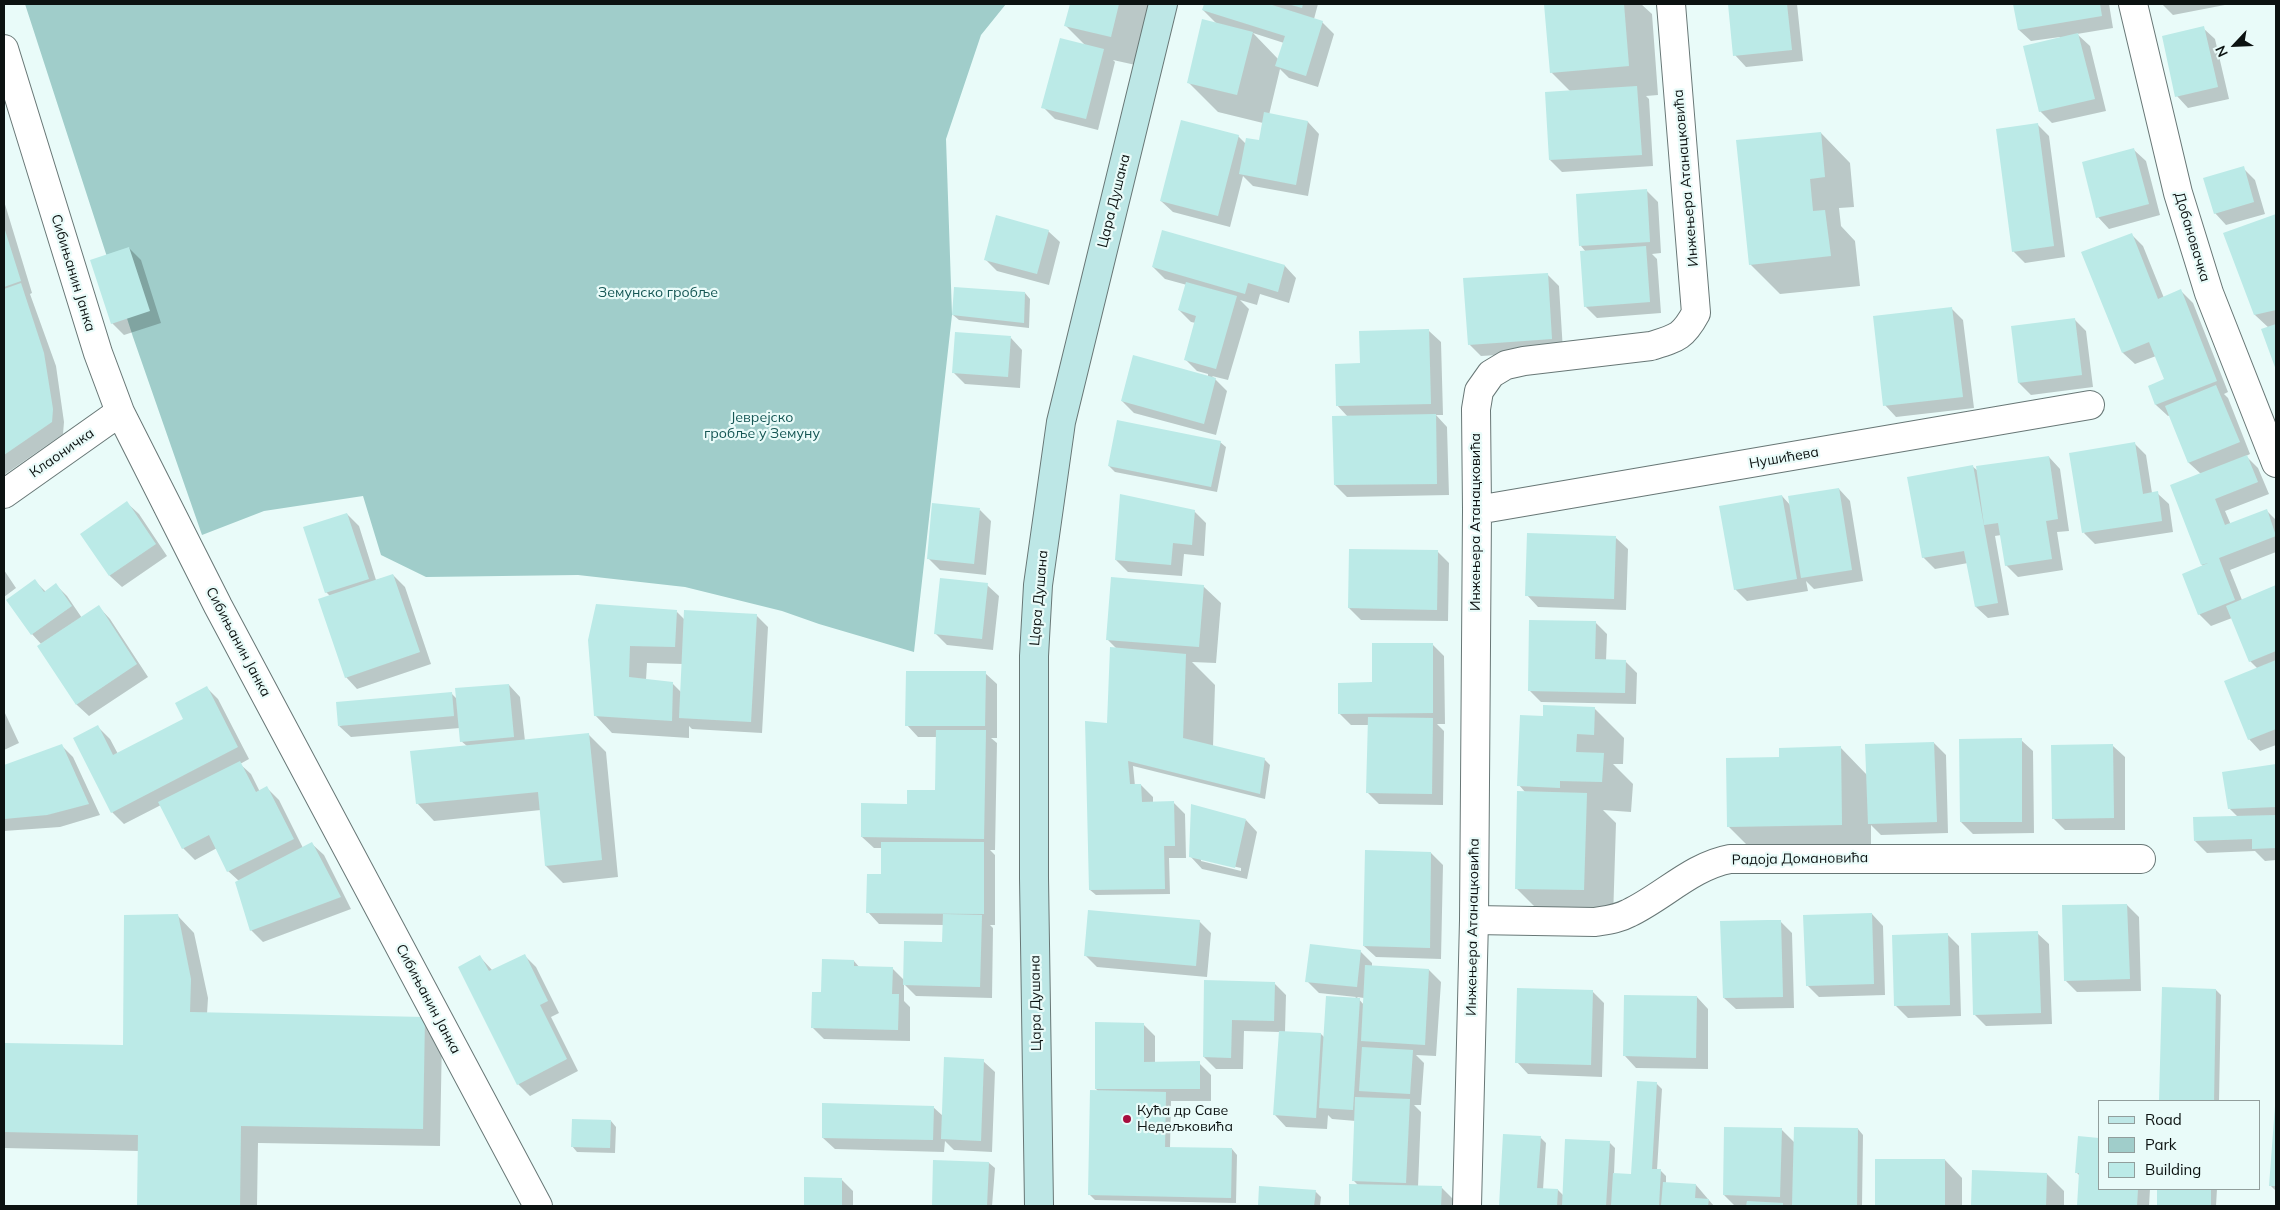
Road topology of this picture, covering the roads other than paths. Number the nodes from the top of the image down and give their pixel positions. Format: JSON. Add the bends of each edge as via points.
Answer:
{"nodes":[{"id":1,"x":1163,"y":4,"type":"edge"},
{"id":2,"x":1671,"y":4,"type":"edge"},
{"id":3,"x":2133,"y":4,"type":"edge"},
{"id":4,"x":4,"y":49,"type":"edge"},
{"id":5,"x":2090,"y":405,"type":"dead end"},
{"id":6,"x":120,"y":412,"type":"junction"},
{"id":7,"x":2276,"y":463,"type":"edge"},
{"id":8,"x":4,"y":494,"type":"edge"},
{"id":9,"x":1477,"y":510,"type":"junction"},
{"id":10,"x":2141,"y":859,"type":"dead end"},
{"id":11,"x":1474,"y":920,"type":"junction"},
{"id":12,"x":538,"y":1206,"type":"edge"},
{"id":13,"x":1039,"y":1206,"type":"edge"},
{"id":14,"x":1467,"y":1206,"type":"edge"}],
"edges":[{"from":1,"to":13,"type":"main road","name":"Цара Душана","via":[[1061,422],[1038,585],[1034,656],[1034,878]]},
{"from":2,"to":9,"type":"street","name":"Инжењера Атанацковића","via":[[1696,313],[1686,331],[1651,346],[1524,361],[1491,374],[1479,391],[1476,409]]},
{"from":3,"to":7,"type":"street","name":"Добановачка","via":[[2171,165],[2206,284]]},
{"from":4,"to":6,"type":"street","name":"Сибињанин Јанка","via":[[98,352]]},
{"from":5,"to":9,"type":"street","name":"Нушићева"},
{"from":6,"to":8,"type":"street","name":"Клаоничка"},
{"from":6,"to":12,"type":"street","name":"Сибињанин Јанка","via":[[218,606]]},
{"from":9,"to":11,"type":"street","name":"Инжењера Атанацковића"},
{"from":10,"to":11,"type":"street","name":"Радоја Домановића","via":[[1730,859],[1706,867],[1648,903],[1614,919],[1595,922]]},
{"from":11,"to":14,"type":"street","name":"Инжењера Атанацковића"}]}
